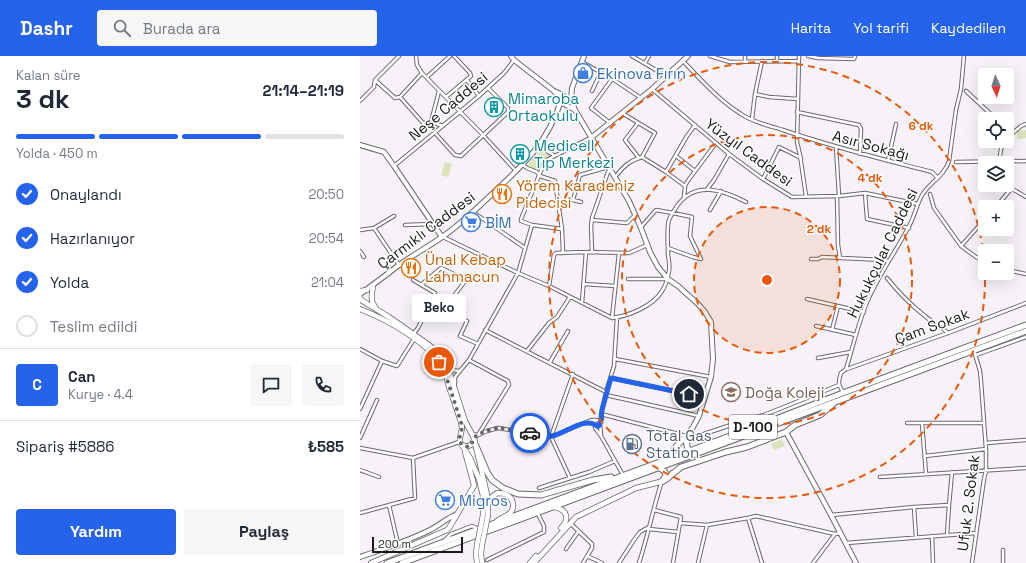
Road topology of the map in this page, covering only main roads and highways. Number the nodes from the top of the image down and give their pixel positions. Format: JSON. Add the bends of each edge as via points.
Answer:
{"nodes":[{"id":1,"x":511,"y":56,"type":"edge"},
{"id":2,"x":584,"y":56,"type":"edge"},
{"id":3,"x":684,"y":58,"type":"edge"},
{"id":4,"x":572,"y":88,"type":"junction"},
{"id":5,"x":554,"y":91,"type":"junction"},
{"id":6,"x":564,"y":95,"type":"junction"},
{"id":7,"x":571,"y":99,"type":"junction"},
{"id":8,"x":560,"y":100,"type":"junction"},
{"id":9,"x":565,"y":105,"type":"junction"},
{"id":10,"x":576,"y":110,"type":"junction"},
{"id":11,"x":557,"y":113,"type":"junction"},
{"id":12,"x":592,"y":137,"type":"junction"},
{"id":13,"x":360,"y":145,"type":"edge"},
{"id":14,"x":442,"y":237,"type":"junction"},
{"id":15,"x":373,"y":286,"type":"junction"},
{"id":16,"x":367,"y":290,"type":"junction"},
{"id":17,"x":360,"y":291,"type":"edge"},
{"id":18,"x":360,"y":294,"type":"edge"},
{"id":19,"x":361,"y":299,"type":"edge"},
{"id":20,"x":360,"y":309,"type":"edge"},
{"id":21,"x":378,"y":310,"type":"junction"},
{"id":22,"x":1026,"y":325,"type":"edge"},
{"id":23,"x":1026,"y":331,"type":"edge"},
{"id":24,"x":414,"y":336,"type":"junction"},
{"id":25,"x":837,"y":401,"type":"junction"},
{"id":26,"x":786,"y":432,"type":"junction"},
{"id":27,"x":471,"y":434,"type":"junction"},
{"id":28,"x":461,"y":436,"type":"junction"},
{"id":29,"x":686,"y":436,"type":"junction"},
{"id":30,"x":476,"y":437,"type":"junction"},
{"id":31,"x":462,"y":445,"type":"junction"},
{"id":32,"x":476,"y":446,"type":"junction"},
{"id":33,"x":689,"y":451,"type":"junction"},
{"id":34,"x":669,"y":458,"type":"junction"},
{"id":35,"x":681,"y":460,"type":"junction"},
{"id":36,"x":660,"y":468,"type":"junction"},
{"id":37,"x":624,"y":475,"type":"junction"},
{"id":38,"x":671,"y":475,"type":"junction"},
{"id":39,"x":663,"y":481,"type":"junction"},
{"id":40,"x":488,"y":503,"type":"junction"},
{"id":41,"x":552,"y":506,"type":"junction"},
{"id":42,"x":457,"y":514,"type":"junction"},
{"id":43,"x":485,"y":515,"type":"junction"},
{"id":44,"x":490,"y":525,"type":"junction"},
{"id":45,"x":480,"y":545,"type":"junction"},
{"id":46,"x":360,"y":557,"type":"edge"},
{"id":47,"x":371,"y":563,"type":"edge"},
{"id":48,"x":387,"y":563,"type":"edge"},
{"id":49,"x":402,"y":563,"type":"edge"},
{"id":50,"x":477,"y":563,"type":"edge"},
{"id":51,"x":482,"y":563,"type":"edge"},
{"id":52,"x":530,"y":563,"type":"edge"},
{"id":53,"x":534,"y":563,"type":"edge"},
{"id":54,"x":856,"y":563,"type":"edge"}],
"edges":[{"from":1,"to":5,"type":"main road"},
{"from":2,"to":4,"type":"main road"},
{"from":3,"to":12,"type":"main road","via":[[642,98]]},
{"from":4,"to":6,"type":"main road"},
{"from":4,"to":7,"type":"main road"},
{"from":5,"to":6,"type":"main road"},
{"from":5,"to":8,"type":"main road"},
{"from":6,"to":7,"type":"main road"},
{"from":6,"to":8,"type":"main road"},
{"from":7,"to":9,"type":"main road","via":[[570,103]]},
{"from":7,"to":10,"type":"main road"},
{"from":8,"to":9,"type":"main road"},
{"from":8,"to":11,"type":"main road"},
{"from":9,"to":10,"type":"main road"},
{"from":9,"to":11,"type":"main road"},
{"from":10,"to":12,"type":"main road"},
{"from":11,"to":14,"type":"main road","name":"Çarmıklı Caddesi","via":[[548,132],[523,165]]},
{"from":12,"to":29,"type":"main road","via":[[629,201],[658,267],[668,279],[698,304],[711,322],[711,377],[699,416]]},
{"from":13,"to":14,"type":"main road","via":[[384,152]]},
{"from":14,"to":15,"type":"main road","name":"Çarmıklı Caddesi"},
{"from":15,"to":16,"type":"main road","name":"Çarmıklı Caddesi"},
{"from":15,"to":19,"type":"main road"},
{"from":15,"to":21,"type":"main road","via":[[372,300]]},
{"from":16,"to":17,"type":"main road"},
{"from":16,"to":18,"type":"main road","name":"Çarmıklı Caddesi"},
{"from":19,"to":20,"type":"main road"},
{"from":19,"to":21,"type":"main road"},
{"from":20,"to":24,"type":"main road"},
{"from":21,"to":24,"type":"main road"},
{"from":22,"to":33,"type":"highway","number":"D-100"},
{"from":23,"to":25,"type":"highway","number":"D-100"},
{"from":24,"to":27,"type":"main road","via":[[434,349],[448,368]]},
{"from":24,"to":28,"type":"main road","via":[[444,370],[461,422]]},
{"from":25,"to":26,"type":"highway","via":[[820,415],[795,425]]},
{"from":25,"to":35,"type":"highway","number":"D-100"},
{"from":26,"to":38,"type":"highway","via":[[747,448],[726,452],[681,468]]},
{"from":26,"to":54,"type":"main road"},
{"from":27,"to":28,"type":"main road","via":[[464,433]]},
{"from":27,"to":30,"type":"main road"},
{"from":28,"to":31,"type":"main road"},
{"from":29,"to":33,"type":"highway"},
{"from":29,"to":34,"type":"highway","via":[[672,450]]},
{"from":30,"to":31,"type":"main road","via":[[471,445]]},
{"from":30,"to":32,"type":"main road"},
{"from":31,"to":42,"type":"main road","via":[[474,486]]},
{"from":31,"to":43,"type":"main road","via":[[479,479]]},
{"from":32,"to":37,"type":"highway","via":[[492,480],[518,494],[541,495],[593,480]]},
{"from":32,"to":40,"type":"main road"},
{"from":33,"to":34,"type":"highway","number":"D-100"},
{"from":34,"to":37,"type":"highway","number":"D-100"},
{"from":35,"to":36,"type":"highway","number":"D-100"},
{"from":35,"to":38,"type":"highway"},
{"from":36,"to":39,"type":"highway","via":[[666,474]]},
{"from":36,"to":41,"type":"highway","number":"D-100"},
{"from":37,"to":44,"type":"highway","number":"D-100"},
{"from":38,"to":39,"type":"highway"},
{"from":39,"to":53,"type":"main road","via":[[626,492],[576,517]]},
{"from":40,"to":43,"type":"main road"},
{"from":40,"to":44,"type":"main road","via":[[497,493],[503,493],[512,499],[513,506],[510,513]]},
{"from":41,"to":49,"type":"highway","number":"D-100"},
{"from":41,"to":52,"type":"main road","via":[[563,510],[566,520]]},
{"from":42,"to":46,"type":"main road","via":[[430,530]]},
{"from":42,"to":47,"type":"main road","via":[[447,530]]},
{"from":43,"to":45,"type":"main road","bridge":true},
{"from":44,"to":48,"type":"highway","number":"D-100"},
{"from":45,"to":50,"type":"main road","via":[[476,554]]},
{"from":45,"to":51,"type":"main road"}]}
